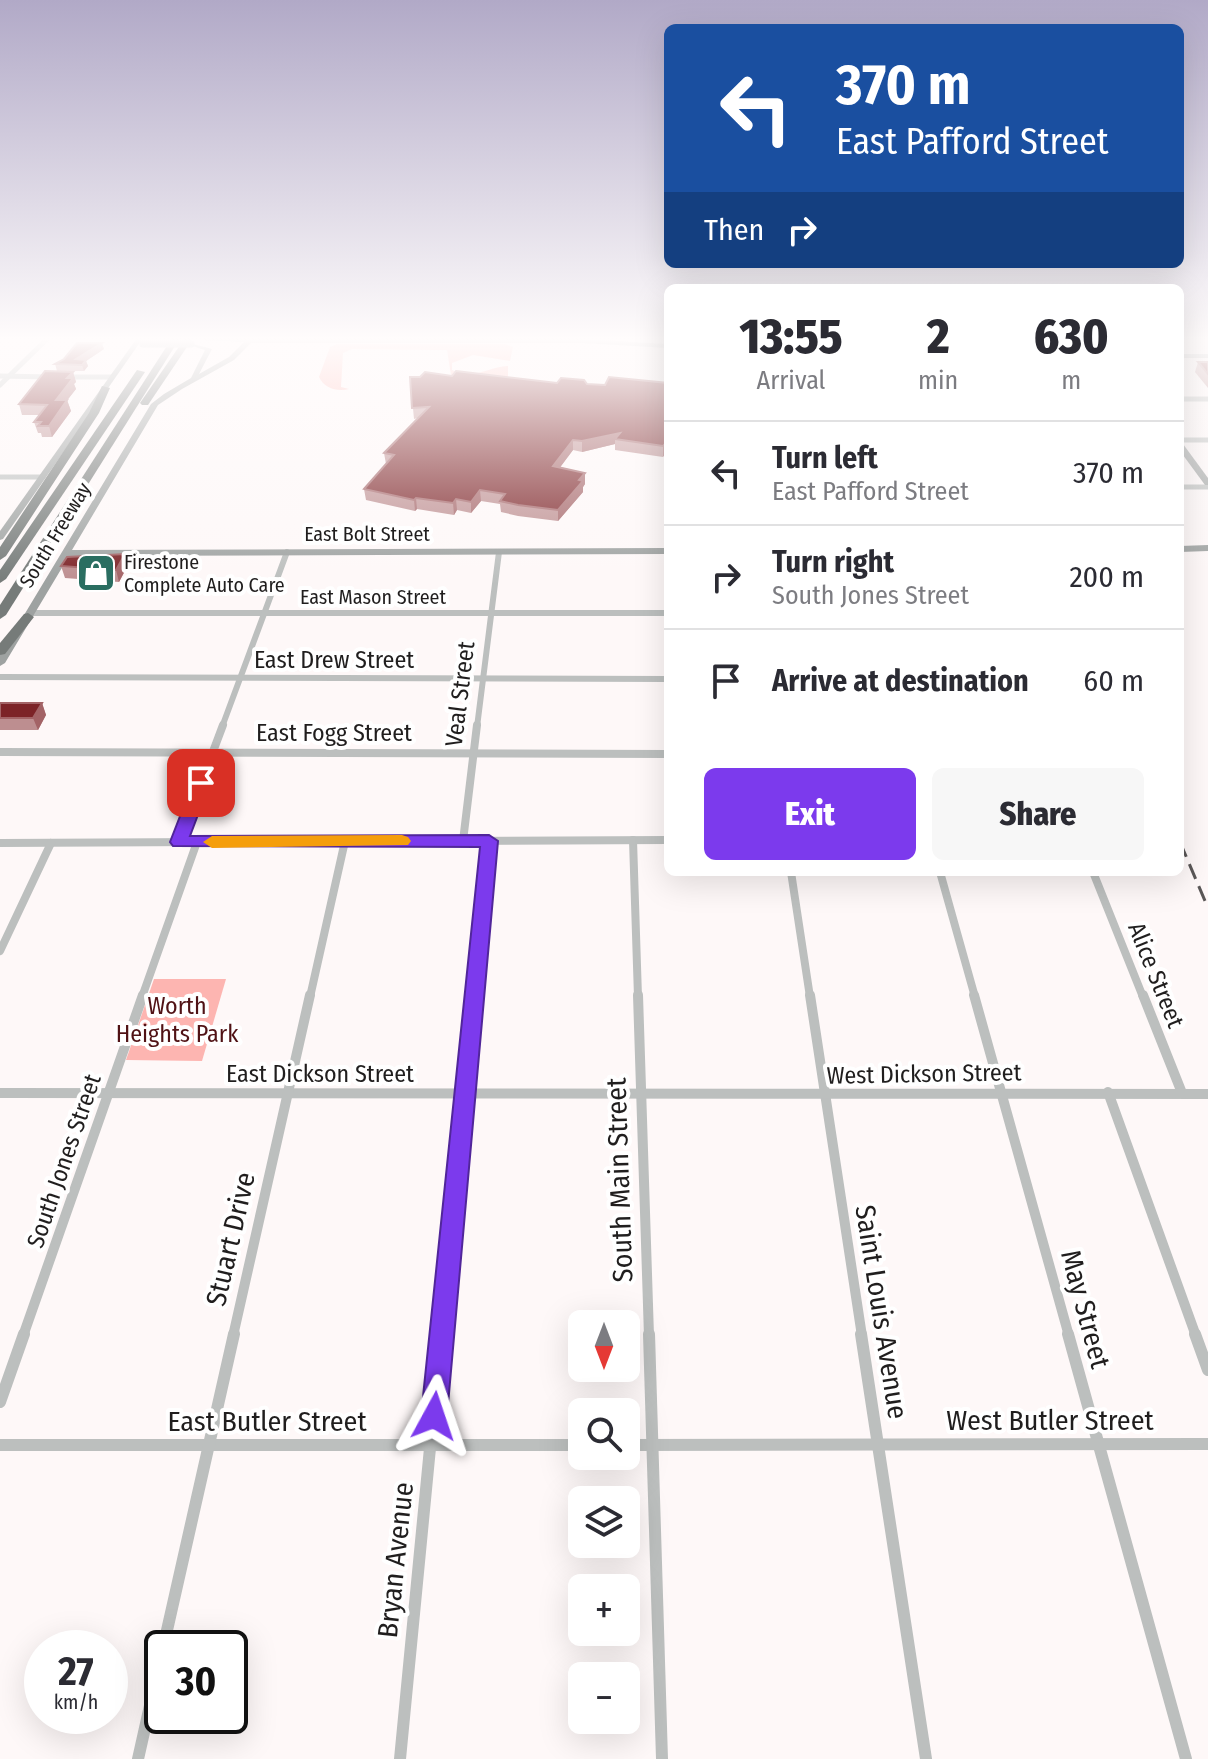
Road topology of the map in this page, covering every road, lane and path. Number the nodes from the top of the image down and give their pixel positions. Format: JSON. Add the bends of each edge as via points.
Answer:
{"nodes":[{"id":1,"x":83,"y":420,"type":"edge"},
{"id":2,"x":89,"y":420,"type":"edge"},
{"id":3,"x":107,"y":420,"type":"edge"},
{"id":4,"x":123,"y":420,"type":"edge"},
{"id":5,"x":132,"y":420,"type":"edge"},
{"id":6,"x":145,"y":420,"type":"edge"},
{"id":7,"x":111,"y":439,"type":"junction"},
{"id":8,"x":1208,"y":440,"type":"edge"},
{"id":9,"x":1184,"y":443,"type":"edge"},
{"id":10,"x":1184,"y":449,"type":"edge"},
{"id":11,"x":0,"y":477,"type":"edge"},
{"id":12,"x":43,"y":477,"type":"junction"},
{"id":13,"x":1208,"y":485,"type":"edge"},
{"id":14,"x":1184,"y":487,"type":"edge"},
{"id":15,"x":0,"y":537,"type":"edge"},
{"id":16,"x":1208,"y":548,"type":"edge"},
{"id":17,"x":1184,"y":549,"type":"edge"},
{"id":18,"x":664,"y":551,"type":"edge"},
{"id":19,"x":287,"y":552,"type":"junction"},
{"id":20,"x":499,"y":552,"type":"junction"},
{"id":21,"x":65,"y":553,"type":"junction"},
{"id":22,"x":0,"y":556,"type":"edge"},
{"id":23,"x":0,"y":579,"type":"edge"},
{"id":24,"x":265,"y":613,"type":"junction"},
{"id":25,"x":490,"y":613,"type":"junction"},
{"id":26,"x":664,"y":613,"type":"edge"},
{"id":27,"x":0,"y":615,"type":"edge"},
{"id":28,"x":29,"y":615,"type":"junction"},
{"id":29,"x":0,"y":651,"type":"edge"},
{"id":30,"x":0,"y":663,"type":"edge"},
{"id":31,"x":0,"y":677,"type":"edge"},
{"id":32,"x":240,"y":678,"type":"junction"},
{"id":33,"x":482,"y":679,"type":"junction"},
{"id":34,"x":664,"y":679,"type":"edge"},
{"id":35,"x":0,"y":752,"type":"edge"},
{"id":36,"x":212,"y":753,"type":"junction"},
{"id":37,"x":473,"y":753,"type":"junction"},
{"id":38,"x":664,"y":754,"type":"edge"},
{"id":39,"x":633,"y":840,"type":"junction"},
{"id":40,"x":664,"y":840,"type":"edge"},
{"id":41,"x":345,"y":841,"type":"junction"},
{"id":42,"x":463,"y":841,"type":"junction"},
{"id":43,"x":489,"y":841,"type":"junction"},
{"id":44,"x":179,"y":842,"type":"junction"},
{"id":45,"x":197,"y":842,"type":"junction"},
{"id":46,"x":0,"y":843,"type":"edge"},
{"id":47,"x":51,"y":843,"type":"junction"},
{"id":48,"x":792,"y":876,"type":"edge"},
{"id":49,"x":941,"y":876,"type":"edge"},
{"id":50,"x":1095,"y":876,"type":"edge"},
{"id":51,"x":0,"y":951,"type":"edge"},
{"id":52,"x":1108,"y":1092,"type":"junction"},
{"id":53,"x":0,"y":1093,"type":"edge"},
{"id":54,"x":109,"y":1093,"type":"junction"},
{"id":55,"x":1001,"y":1093,"type":"junction"},
{"id":56,"x":1182,"y":1093,"type":"junction"},
{"id":57,"x":288,"y":1094,"type":"junction"},
{"id":58,"x":463,"y":1094,"type":"junction"},
{"id":59,"x":641,"y":1094,"type":"junction"},
{"id":60,"x":1208,"y":1094,"type":"edge"},
{"id":61,"x":825,"y":1096,"type":"junction"},
{"id":62,"x":1208,"y":1370,"type":"edge"},
{"id":63,"x":0,"y":1402,"type":"edge"},
{"id":64,"x":878,"y":1444,"type":"junction"},
{"id":65,"x":1099,"y":1444,"type":"junction"},
{"id":66,"x":1208,"y":1444,"type":"edge"},
{"id":67,"x":0,"y":1445,"type":"edge"},
{"id":68,"x":209,"y":1445,"type":"junction"},
{"id":69,"x":431,"y":1445,"type":"junction"},
{"id":70,"x":568,"y":1445,"type":"edge"},
{"id":71,"x":640,"y":1445,"type":"edge"},
{"id":72,"x":652,"y":1445,"type":"junction"},
{"id":73,"x":167,"y":1630,"type":"edge"},
{"id":74,"x":144,"y":1732,"type":"edge"},
{"id":75,"x":138,"y":1759,"type":"edge"},
{"id":76,"x":400,"y":1759,"type":"edge"},
{"id":77,"x":662,"y":1759,"type":"edge"},
{"id":78,"x":926,"y":1759,"type":"edge"},
{"id":79,"x":1186,"y":1759,"type":"edge"}],
"edges":[{"from":1,"to":12,"type":"main road","name":"South Freeway"},
{"from":2,"to":22,"type":"highway"},
{"from":3,"to":23,"type":"highway","name":"South Freeway"},
{"from":4,"to":7,"type":"highway","name":"South Freeway"},
{"from":5,"to":7,"type":"highway"},
{"from":6,"to":21,"type":"main road","name":"South Freeway"},
{"from":7,"to":27,"type":"highway","name":"South Freeway"},
{"from":8,"to":9,"type":"street"},
{"from":10,"to":13,"type":"main road"},
{"from":11,"to":12,"type":"street"},
{"from":12,"to":15,"type":"main road","name":"South Freeway"},
{"from":13,"to":14,"type":"street"},
{"from":16,"to":17,"type":"main road"},
{"from":18,"to":20,"type":"main road","name":"East Bolt Street"},
{"from":19,"to":20,"type":"main road","name":"East Bolt Street"},
{"from":19,"to":21,"type":"main road","name":"East Bolt Street"},
{"from":19,"to":24,"type":"street"},
{"from":20,"to":25,"type":"street","name":"Veal Street"},
{"from":21,"to":28,"type":"main road","name":"South Freeway"},
{"from":24,"to":25,"type":"street","name":"East Mason Street"},
{"from":24,"to":28,"type":"street","name":"East Mason Street"},
{"from":24,"to":32,"type":"street"},
{"from":25,"to":26,"type":"street","name":"East Mason Street"},
{"from":25,"to":33,"type":"street","name":"Veal Street"},
{"from":28,"to":29,"type":"highway"},
{"from":28,"to":30,"type":"main road","name":"South Freeway"},
{"from":31,"to":32,"type":"street","name":"East Drew Street"},
{"from":32,"to":33,"type":"street","name":"East Drew Street"},
{"from":32,"to":36,"type":"street"},
{"from":33,"to":34,"type":"street","name":"East Drew Street"},
{"from":33,"to":37,"type":"street","name":"Veal Street"},
{"from":35,"to":36,"type":"street","name":"East Fogg Street"},
{"from":36,"to":37,"type":"street","name":"East Fogg Street"},
{"from":36,"to":44,"type":"street"},
{"from":37,"to":38,"type":"street","name":"East Fogg Street"},
{"from":37,"to":42,"type":"street","name":"Veal Street"},
{"from":39,"to":40,"type":"street"},
{"from":39,"to":43,"type":"street"},
{"from":39,"to":59,"type":"street","name":"South Main Street"},
{"from":41,"to":42,"type":"street"},
{"from":41,"to":45,"type":"street"},
{"from":41,"to":57,"type":"street","name":"Stuart Drive"},
{"from":42,"to":43,"type":"street"},
{"from":43,"to":58,"type":"street","name":"Bryan Avenue"},
{"from":44,"to":45,"type":"street"},
{"from":44,"to":47,"type":"street"},
{"from":45,"to":54,"type":"street","name":"South Jones Street"},
{"from":46,"to":47,"type":"street"},
{"from":47,"to":51,"type":"street"},
{"from":48,"to":61,"type":"street","name":"Saint Louis Avenue"},
{"from":49,"to":55,"type":"street","name":"May Street"},
{"from":50,"to":56,"type":"street","name":"Alice Street"},
{"from":52,"to":55,"type":"street","name":"West Dickson Street"},
{"from":52,"to":56,"type":"street","name":"West Dickson Street"},
{"from":52,"to":62,"type":"street"},
{"from":53,"to":54,"type":"street","name":"East Dickson Street"},
{"from":54,"to":57,"type":"street","name":"East Dickson Street"},
{"from":54,"to":63,"type":"street","name":"South Jones Street"},
{"from":55,"to":61,"type":"street","name":"West Dickson Street"},
{"from":55,"to":65,"type":"street","name":"May Street"},
{"from":56,"to":60,"type":"street","name":"West Dickson Street"},
{"from":57,"to":58,"type":"street","name":"East Dickson Street"},
{"from":57,"to":68,"type":"street","name":"Stuart Drive"},
{"from":58,"to":59,"type":"street","name":"East Dickson Street"},
{"from":58,"to":69,"type":"street","name":"Bryan Avenue"},
{"from":59,"to":61,"type":"street","name":"West Dickson Street"},
{"from":59,"to":72,"type":"street","name":"South Main Street"},
{"from":61,"to":64,"type":"street","name":"Saint Louis Avenue"},
{"from":64,"to":65,"type":"street","name":"West Butler Street"},
{"from":64,"to":72,"type":"street","name":"West Butler Street"},
{"from":64,"to":78,"type":"street","name":"Saint Louis Avenue"},
{"from":65,"to":66,"type":"street","name":"West Butler Street"},
{"from":65,"to":79,"type":"street","name":"May Street"},
{"from":67,"to":68,"type":"street","name":"East Butler Street"},
{"from":68,"to":69,"type":"street","name":"East Butler Street"},
{"from":68,"to":73,"type":"street","name":"Stuart Drive"},
{"from":69,"to":70,"type":"street","name":"East Butler Street"},
{"from":69,"to":76,"type":"street","name":"Bryan Avenue"},
{"from":71,"to":72,"type":"street"},
{"from":72,"to":77,"type":"street","name":"South Main Street"},
{"from":74,"to":75,"type":"street","name":"Stuart Drive"}]}
